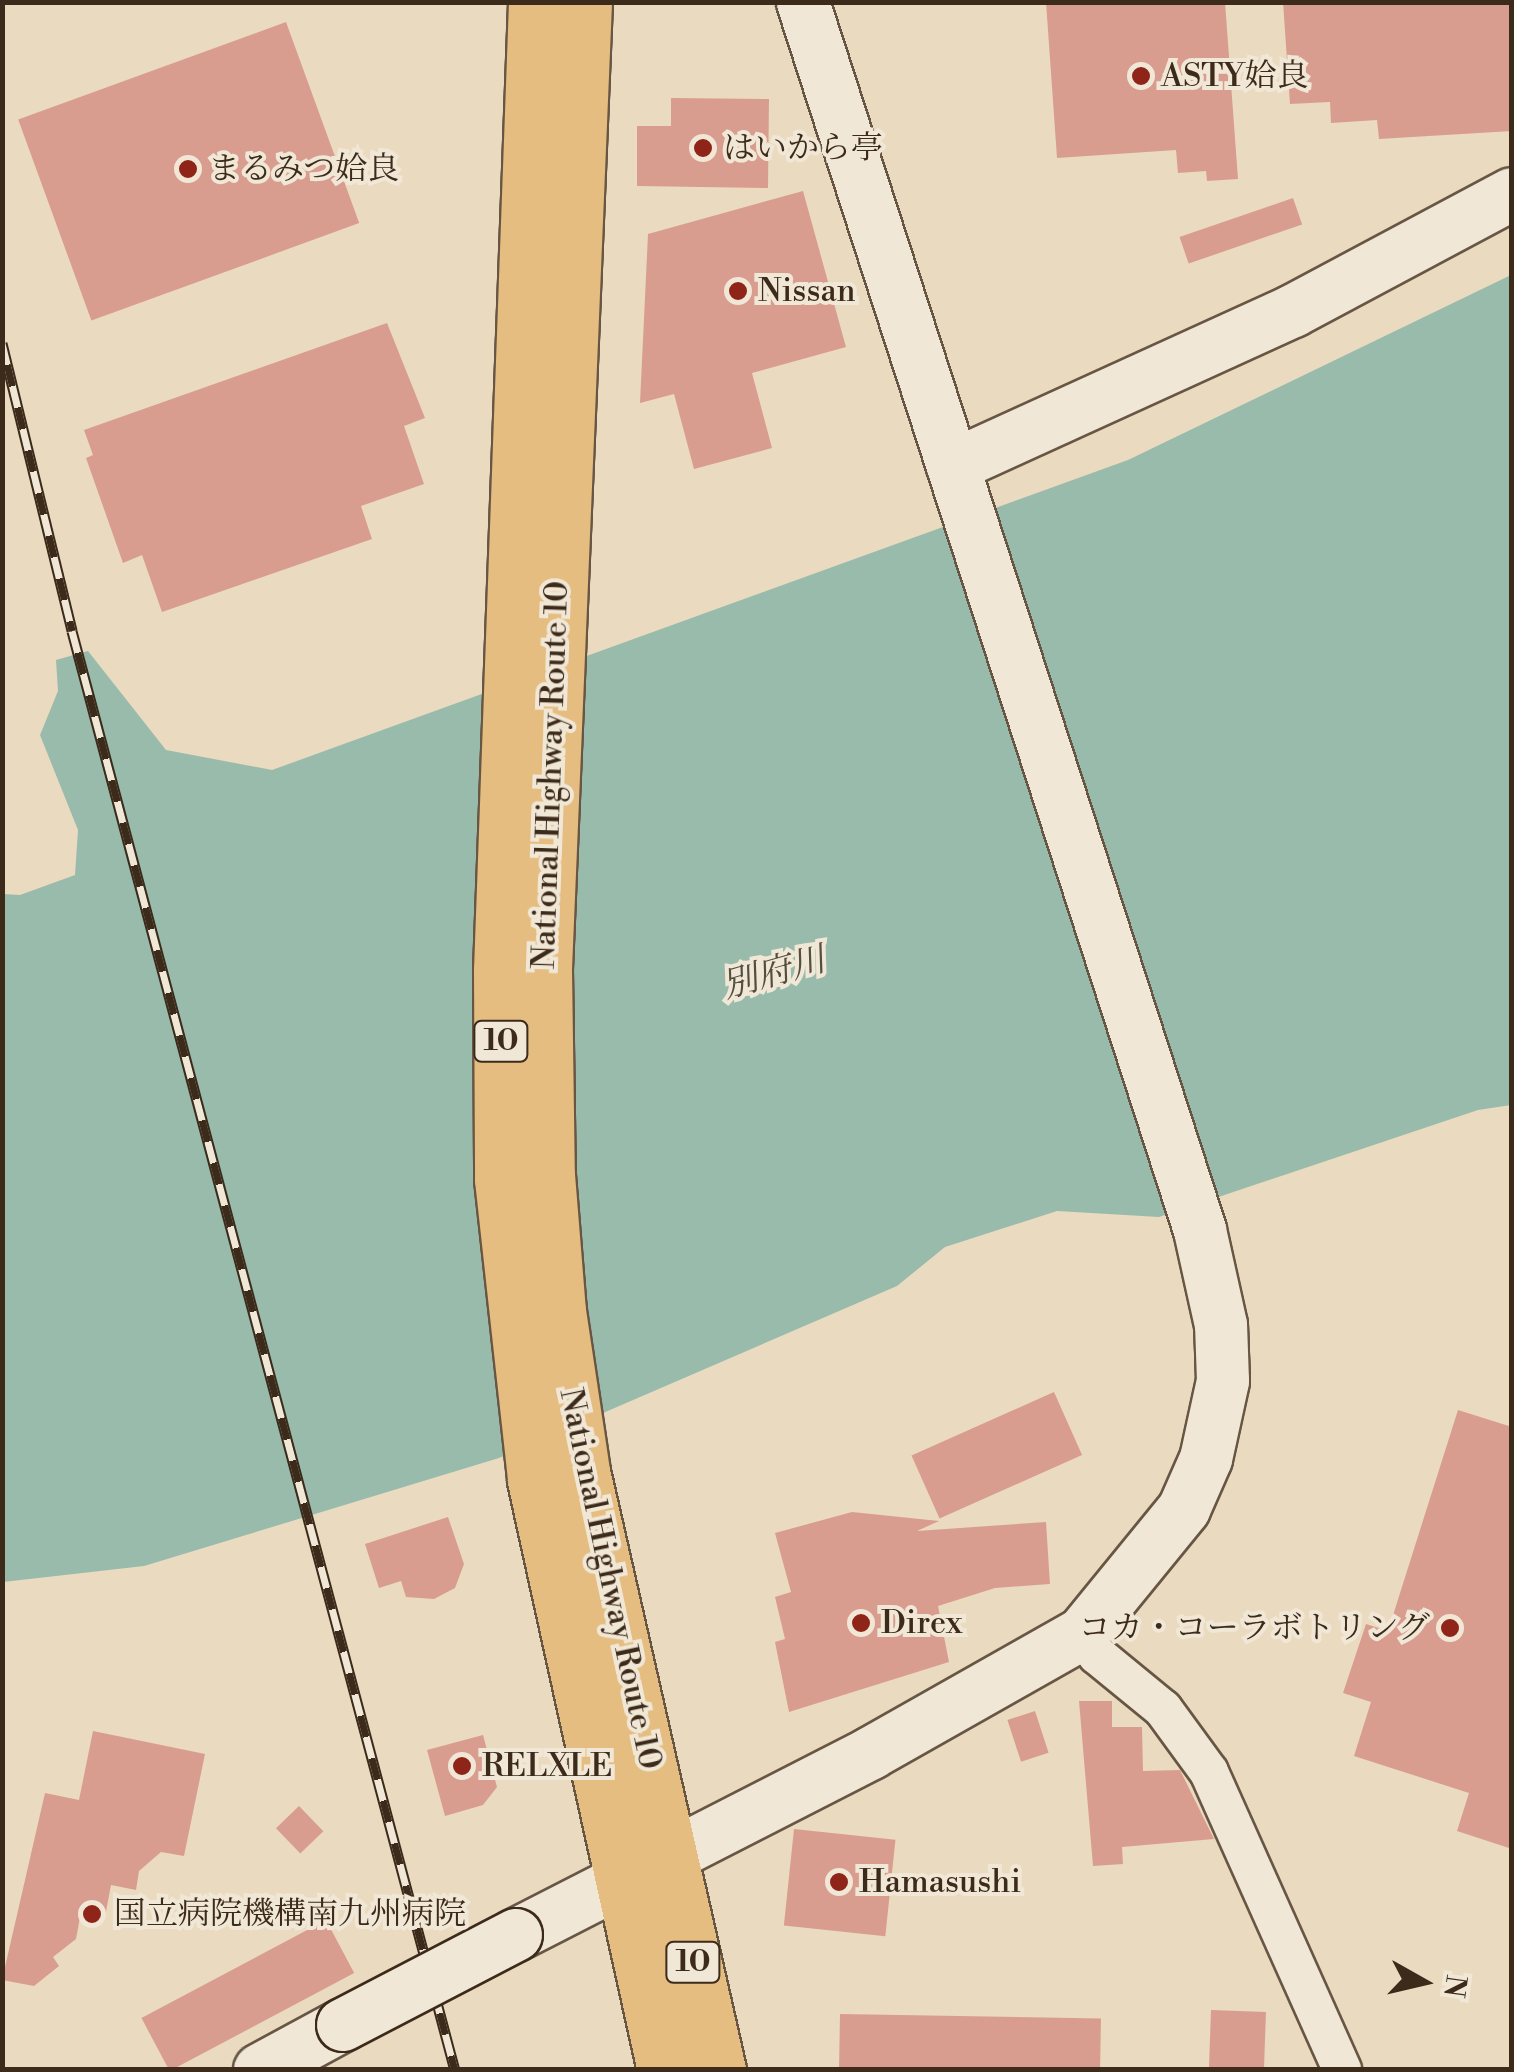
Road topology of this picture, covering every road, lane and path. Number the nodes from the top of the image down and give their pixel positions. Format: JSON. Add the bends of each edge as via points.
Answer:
{"nodes":[{"id":1,"x":536,"y":2,"type":"edge"},
{"id":2,"x":584,"y":2,"type":"edge"},
{"id":3,"x":803,"y":2,"type":"edge"},
{"id":4,"x":1512,"y":194,"type":"edge"},
{"id":5,"x":959,"y":484,"type":"junction"},
{"id":6,"x":536,"y":600,"type":"junction"},
{"id":7,"x":1083,"y":1633,"type":"junction"},
{"id":8,"x":645,"y":1867,"type":"junction"},
{"id":9,"x":260,"y":2070,"type":"edge"},
{"id":10,"x":666,"y":2070,"type":"edge"},
{"id":11,"x":718,"y":2070,"type":"edge"},
{"id":12,"x":1342,"y":2070,"type":"edge"}],
"edges":[{"from":1,"to":6,"type":"highway","name":"National Highway Route 10","number":"10"},
{"from":2,"to":6,"type":"highway","name":"National Highway Route 10","number":"10"},
{"from":3,"to":5,"type":"street"},
{"from":4,"to":5,"type":"street"},
{"from":5,"to":7,"type":"street","via":[[1200,1230],[1221,1325],[1223,1381],[1206,1459],[1184,1509]]},
{"from":6,"to":8,"type":"highway","name":"National Highway Route 10","number":"10","via":[[558,1476]]},
{"from":7,"to":8,"type":"street","via":[[871,1753]]},
{"from":7,"to":12,"type":"street","via":[[1097,1655],[1162,1709],[1209,1772]]},
{"from":8,"to":9,"type":"street","bridge":true},
{"from":8,"to":10,"type":"highway","name":"National Highway Route 10","number":"10"},
{"from":8,"to":11,"type":"highway","name":"National Highway Route 10","number":"10"}]}
